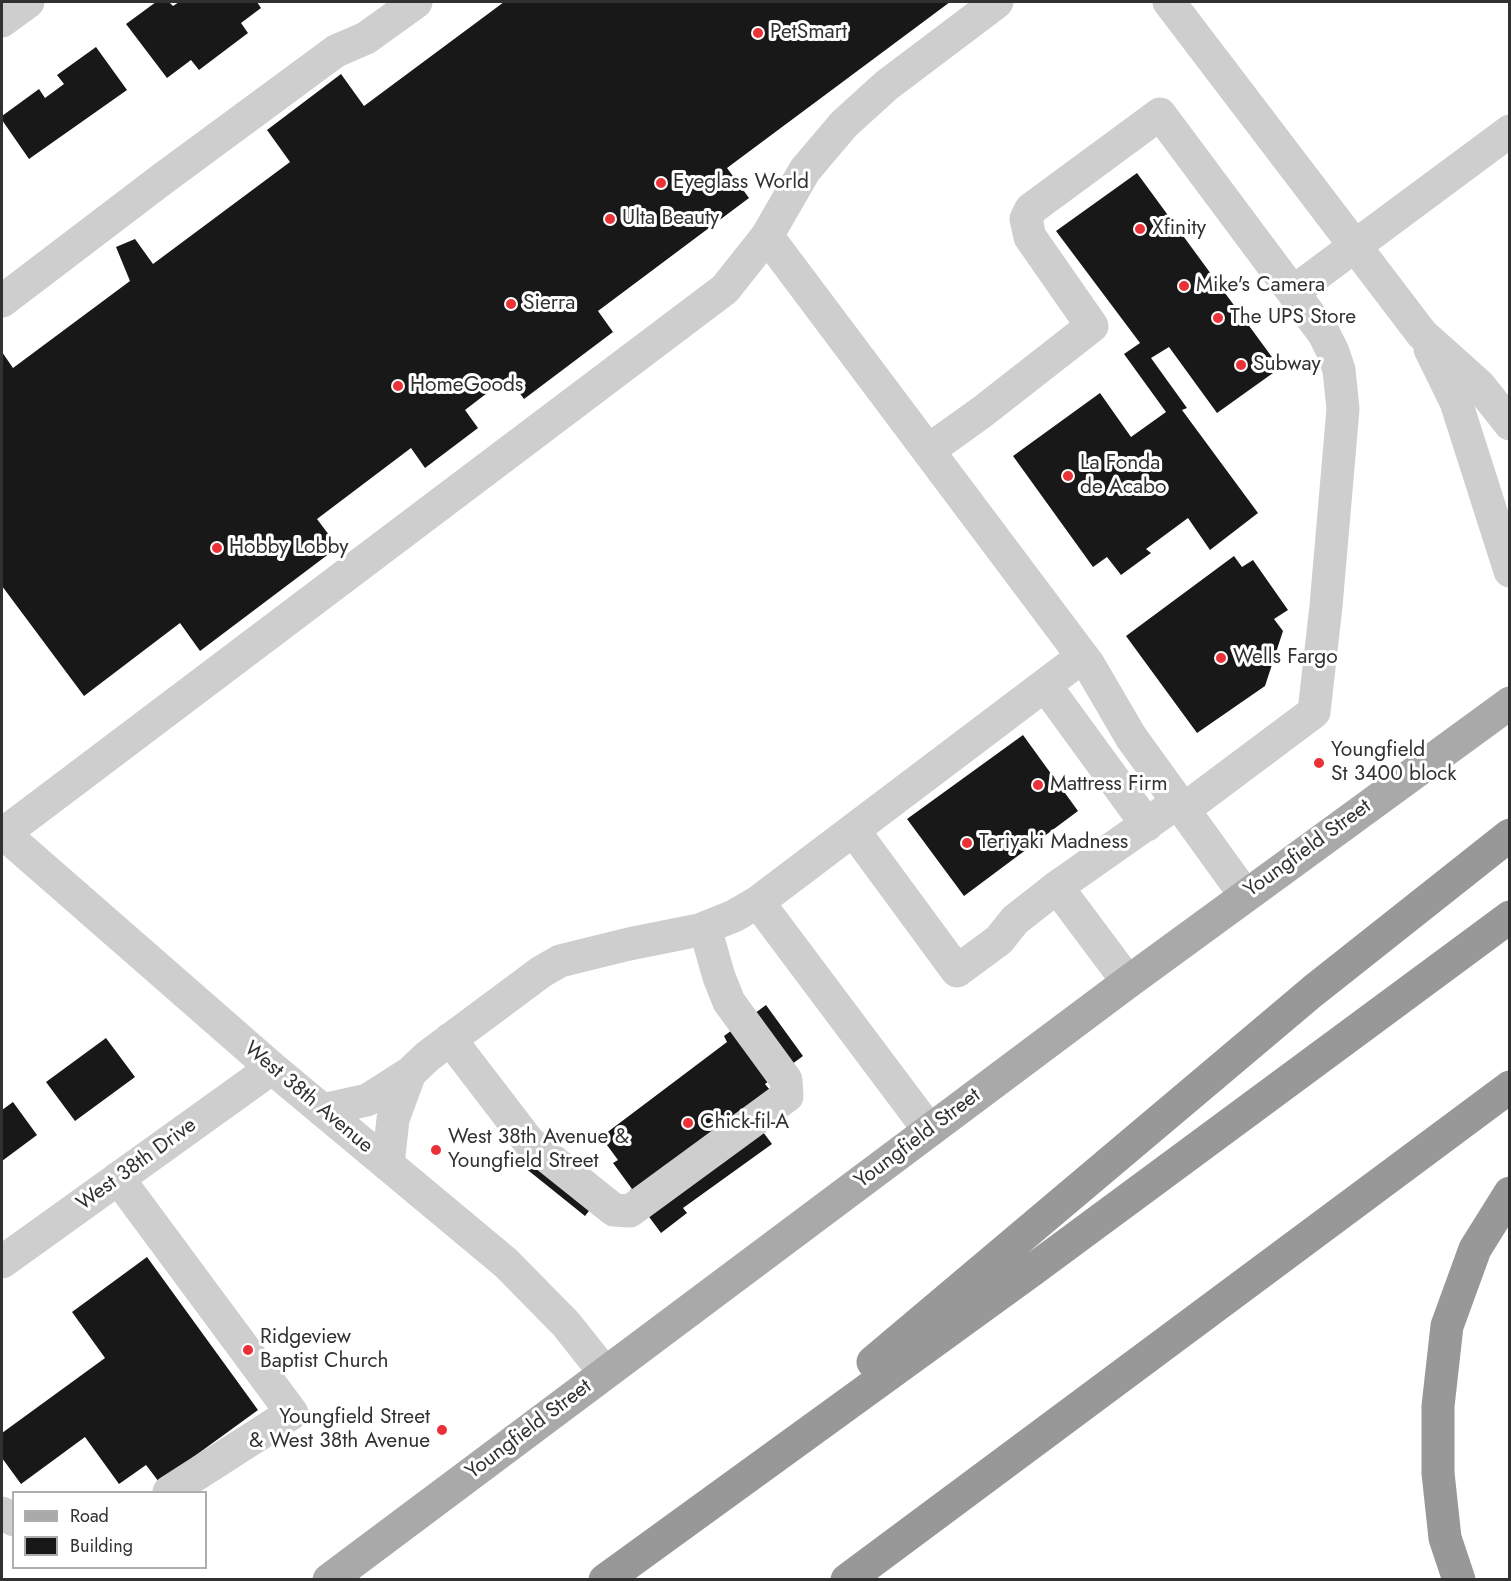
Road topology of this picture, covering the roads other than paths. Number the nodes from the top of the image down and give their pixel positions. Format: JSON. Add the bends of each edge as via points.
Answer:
{"nodes":[{"id":1,"x":28,"y":2,"type":"edge"},
{"id":2,"x":416,"y":2,"type":"edge"},
{"id":3,"x":997,"y":2,"type":"edge"},
{"id":4,"x":1169,"y":2,"type":"edge"},
{"id":5,"x":2,"y":21,"type":"edge"},
{"id":6,"x":1509,"y":131,"type":"edge"},
{"id":7,"x":768,"y":236,"type":"junction"},
{"id":8,"x":1354,"y":245,"type":"junction"},
{"id":9,"x":1293,"y":292,"type":"junction"},
{"id":10,"x":2,"y":301,"type":"edge"},
{"id":11,"x":1422,"y":334,"type":"junction"},
{"id":12,"x":1509,"y":424,"type":"edge"},
{"id":13,"x":929,"y":450,"type":"junction"},
{"id":14,"x":1509,"y":571,"type":"edge"},
{"id":15,"x":1082,"y":657,"type":"junction"},
{"id":16,"x":1045,"y":685,"type":"junction"},
{"id":17,"x":1509,"y":703,"type":"edge"},
{"id":18,"x":1180,"y":806,"type":"junction"},
{"id":19,"x":1147,"y":825,"type":"junction"},
{"id":20,"x":854,"y":831,"type":"junction"},
{"id":21,"x":2,"y":833,"type":"edge"},
{"id":22,"x":1509,"y":835,"type":"edge"},
{"id":23,"x":1057,"y":887,"type":"junction"},
{"id":24,"x":1245,"y":895,"type":"junction"},
{"id":25,"x":758,"y":902,"type":"junction"},
{"id":26,"x":1509,"y":917,"type":"edge"},
{"id":27,"x":705,"y":928,"type":"junction"},
{"id":28,"x":1128,"y":982,"type":"junction"},
{"id":29,"x":450,"y":1039,"type":"junction"},
{"id":30,"x":272,"y":1068,"type":"junction"},
{"id":31,"x":410,"y":1073,"type":"junction"},
{"id":32,"x":1509,"y":1087,"type":"edge"},
{"id":33,"x":322,"y":1110,"type":"junction"},
{"id":34,"x":929,"y":1130,"type":"junction"},
{"id":35,"x":388,"y":1165,"type":"junction"},
{"id":36,"x":118,"y":1178,"type":"junction"},
{"id":37,"x":1509,"y":1193,"type":"edge"},
{"id":38,"x":2,"y":1262,"type":"edge"},
{"id":39,"x":605,"y":1373,"type":"junction"},
{"id":40,"x":172,"y":1491,"type":"edge"},
{"id":41,"x":681,"y":1524,"type":"junction"},
{"id":42,"x":329,"y":1580,"type":"edge"},
{"id":43,"x":605,"y":1580,"type":"edge"},
{"id":44,"x":847,"y":1580,"type":"edge"},
{"id":45,"x":1459,"y":1580,"type":"edge"}],
"edges":[{"from":1,"to":5,"type":"street"},
{"from":2,"to":10,"type":"street","via":[[366,38],[336,51]]},
{"from":3,"to":7,"type":"street","via":[[887,85],[844,124],[804,170]]},
{"from":4,"to":8,"type":"street"},
{"from":6,"to":8,"type":"street"},
{"from":7,"to":13,"type":"street"},
{"from":7,"to":21,"type":"street","via":[[710,302]]},
{"from":8,"to":9,"type":"street"},
{"from":8,"to":11,"type":"street"},
{"from":9,"to":13,"type":"street","via":[[1160,114],[1031,209],[1026,219],[1030,237],[1092,326]]},
{"from":9,"to":18,"type":"street","via":[[1333,352],[1343,409],[1314,712]]},
{"from":11,"to":12,"type":"street","via":[[1479,385]]},
{"from":11,"to":14,"type":"street","via":[[1456,402]]},
{"from":13,"to":15,"type":"street"},
{"from":15,"to":16,"type":"street"},
{"from":15,"to":18,"type":"street","via":[[1131,737]]},
{"from":16,"to":19,"type":"street"},
{"from":16,"to":20,"type":"street"},
{"from":17,"to":24,"type":"main road","name":"Youngfield Street"},
{"from":18,"to":19,"type":"street"},
{"from":18,"to":24,"type":"street"},
{"from":19,"to":23,"type":"street"},
{"from":20,"to":23,"type":"street","via":[[957,971],[999,940],[1015,920]]},
{"from":20,"to":25,"type":"street"},
{"from":21,"to":30,"type":"street","name":"West 38th Avenue"},
{"from":22,"to":41,"type":"highway","via":[[1313,991]]},
{"from":23,"to":28,"type":"street"},
{"from":24,"to":28,"type":"main road","name":"Youngfield Street"},
{"from":25,"to":27,"type":"street"},
{"from":25,"to":34,"type":"street"},
{"from":26,"to":41,"type":"highway","via":[[910,1360]]},
{"from":27,"to":29,"type":"street","via":[[560,961]]},
{"from":27,"to":29,"type":"street","via":[[719,977],[744,995],[800,1071],[801,1099],[628,1230],[609,1226],[524,1158],[498,1124],[495,1098]]},
{"from":28,"to":34,"type":"main road","name":"Youngfield Street"},
{"from":29,"to":31,"type":"street"},
{"from":30,"to":33,"type":"street","name":"West 38th Avenue"},
{"from":30,"to":36,"type":"street","name":"West 38th Drive"},
{"from":31,"to":33,"type":"street","via":[[367,1100]]},
{"from":31,"to":35,"type":"street","via":[[393,1119]]},
{"from":32,"to":44,"type":"highway"},
{"from":33,"to":35,"type":"street","name":"West 38th Avenue"},
{"from":34,"to":39,"type":"main road","name":"Youngfield Street"},
{"from":35,"to":39,"type":"street","name":"West 38th Avenue","via":[[506,1263],[561,1318]]},
{"from":36,"to":38,"type":"street","name":"West 38th Drive"},
{"from":36,"to":40,"type":"street","via":[[292,1413]]},
{"from":37,"to":45,"type":"highway","via":[[1475,1249],[1447,1326],[1438,1406],[1438,1473],[1445,1538]]},
{"from":39,"to":42,"type":"main road","name":"Youngfield Street"},
{"from":41,"to":43,"type":"highway"}]}
